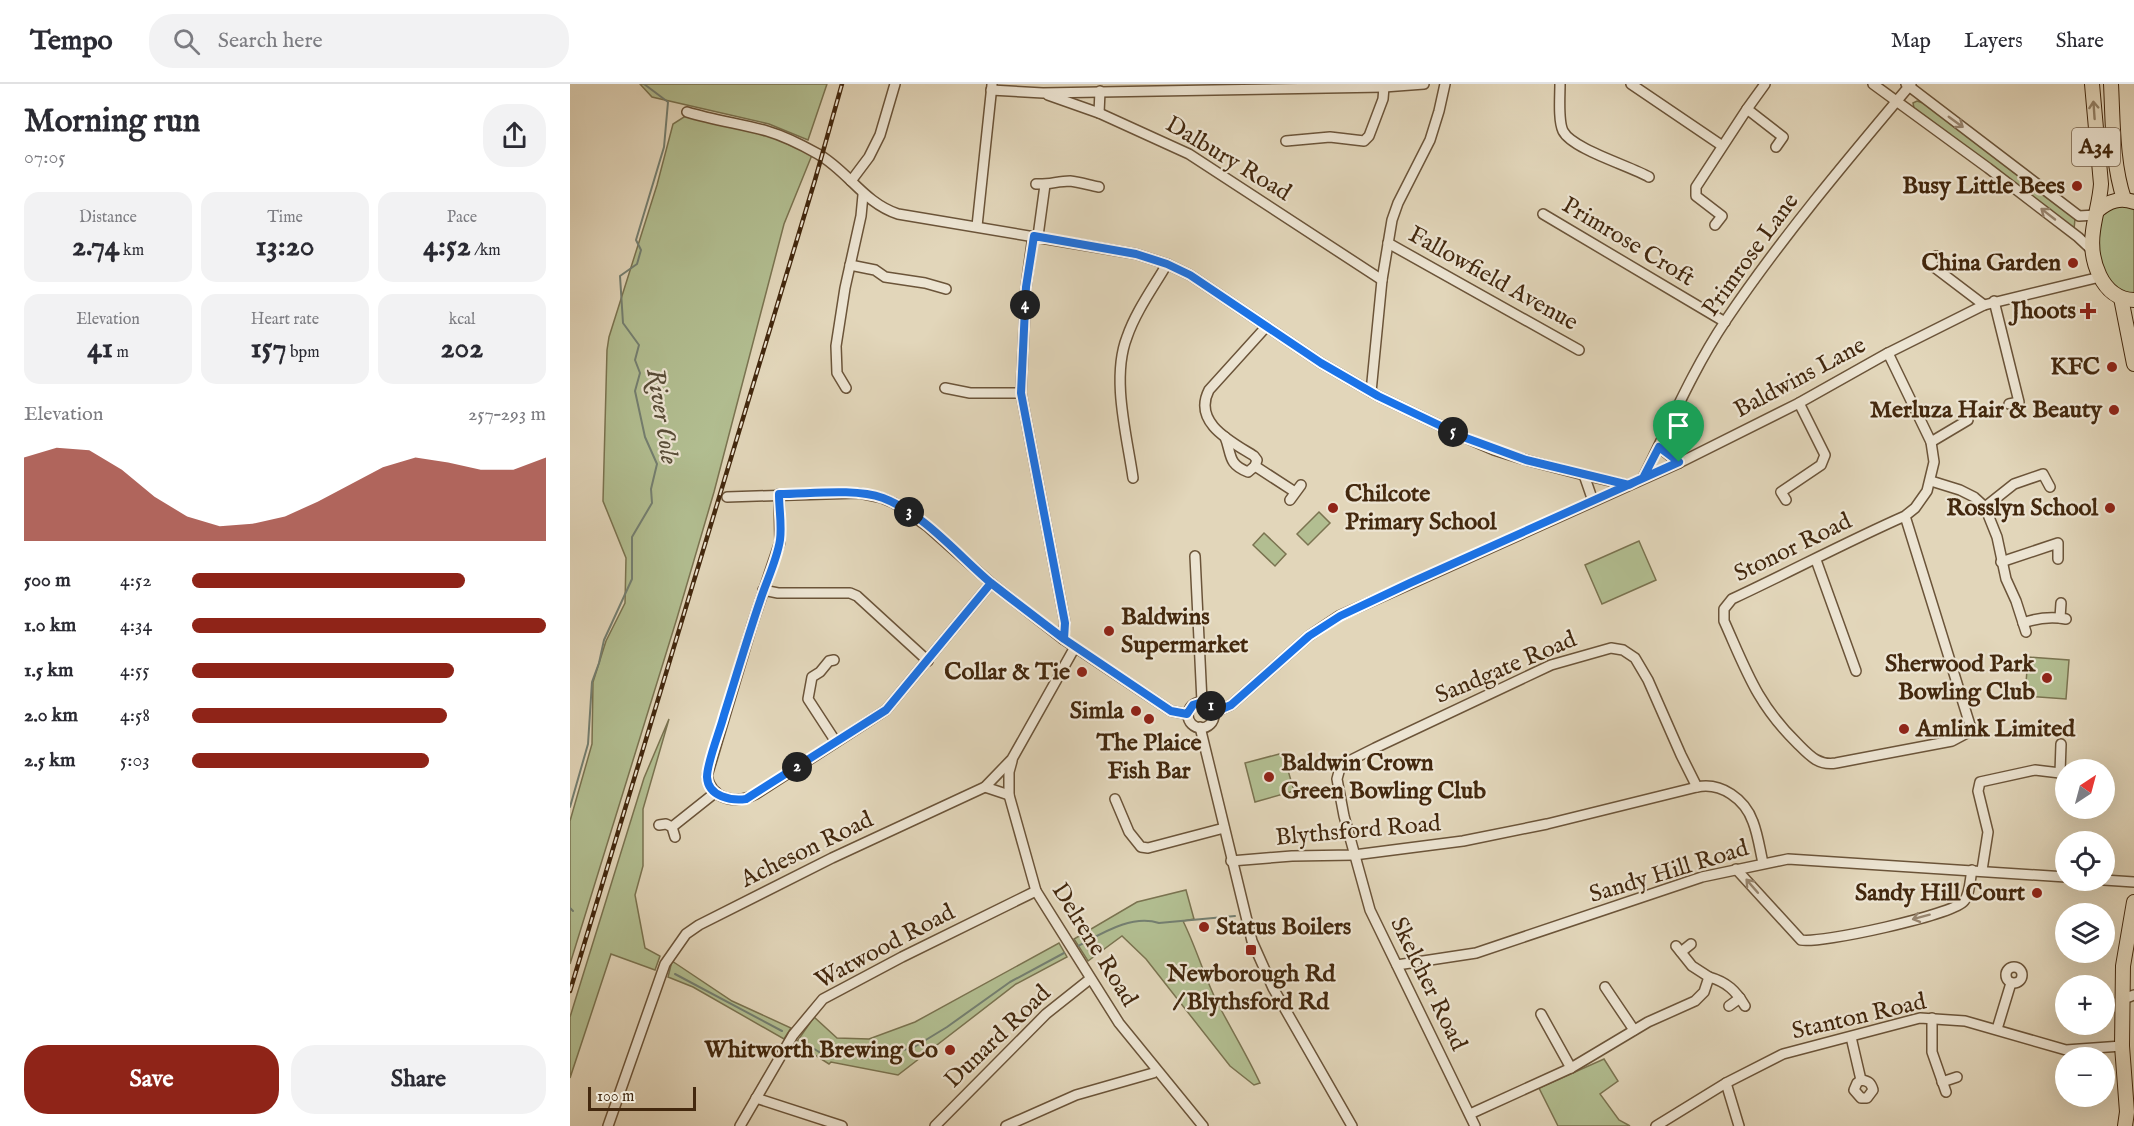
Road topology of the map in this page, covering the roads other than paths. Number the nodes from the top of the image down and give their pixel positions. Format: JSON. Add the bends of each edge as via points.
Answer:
{"nodes":[{"id":1,"x":895,"y":84,"type":"edge"},
{"id":2,"x":1424,"y":84,"type":"edge"},
{"id":3,"x":1445,"y":84,"type":"edge"},
{"id":4,"x":1560,"y":84,"type":"edge"},
{"id":5,"x":1631,"y":84,"type":"edge"},
{"id":6,"x":1765,"y":84,"type":"edge"},
{"id":7,"x":1873,"y":84,"type":"edge"},
{"id":8,"x":2092,"y":84,"type":"edge"},
{"id":9,"x":2111,"y":84,"type":"edge"},
{"id":10,"x":1909,"y":85,"type":"edge"},
{"id":11,"x":992,"y":87,"type":"edge"},
{"id":12,"x":1384,"y":87,"type":"junction"},
{"id":13,"x":1100,"y":91,"type":"junction"},
{"id":14,"x":1043,"y":93,"type":"junction"},
{"id":15,"x":1896,"y":100,"type":"junction"},
{"id":16,"x":1747,"y":109,"type":"junction"},
{"id":17,"x":687,"y":112,"type":"dead end"},
{"id":18,"x":1099,"y":113,"type":"junction"},
{"id":19,"x":1286,"y":141,"type":"dead end"},
{"id":20,"x":1721,"y":146,"type":"junction"},
{"id":21,"x":1776,"y":147,"type":"dead end"},
{"id":22,"x":1649,"y":177,"type":"dead end"},
{"id":23,"x":851,"y":181,"type":"junction"},
{"id":24,"x":1099,"y":187,"type":"dead end"},
{"id":25,"x":863,"y":195,"type":"junction"},
{"id":26,"x":2129,"y":201,"type":"edge"},
{"id":27,"x":2097,"y":212,"type":"junction"},
{"id":28,"x":1543,"y":214,"type":"dead end"},
{"id":29,"x":1715,"y":225,"type":"dead end"},
{"id":30,"x":977,"y":226,"type":"junction"},
{"id":31,"x":1036,"y":236,"type":"junction"},
{"id":32,"x":1388,"y":243,"type":"junction"},
{"id":33,"x":2093,"y":251,"type":"junction"},
{"id":34,"x":1936,"y":256,"type":"dead end"},
{"id":35,"x":1167,"y":264,"type":"junction"},
{"id":36,"x":850,"y":265,"type":"junction"},
{"id":37,"x":2100,"y":277,"type":"junction"},
{"id":38,"x":1382,"y":280,"type":"junction"},
{"id":39,"x":946,"y":289,"type":"dead end"},
{"id":40,"x":2127,"y":299,"type":"edge"},
{"id":41,"x":1994,"y":301,"type":"junction"},
{"id":42,"x":1984,"y":305,"type":"junction"},
{"id":43,"x":1725,"y":322,"type":"junction"},
{"id":44,"x":1266,"y":327,"type":"junction"},
{"id":45,"x":1579,"y":350,"type":"dead end"},
{"id":46,"x":1888,"y":353,"type":"junction"},
{"id":47,"x":2134,"y":364,"type":"edge"},
{"id":48,"x":846,"y":388,"type":"dead end"},
{"id":49,"x":945,"y":388,"type":"dead end"},
{"id":50,"x":1371,"y":392,"type":"junction"},
{"id":51,"x":1021,"y":393,"type":"junction"},
{"id":52,"x":1799,"y":403,"type":"junction"},
{"id":53,"x":2009,"y":404,"type":"dead end"},
{"id":54,"x":1968,"y":420,"type":"dead end"},
{"id":55,"x":1225,"y":437,"type":"junction"},
{"id":56,"x":1931,"y":442,"type":"junction"},
{"id":57,"x":1659,"y":447,"type":"junction"},
{"id":58,"x":1679,"y":462,"type":"junction"},
{"id":59,"x":1255,"y":466,"type":"junction"},
{"id":60,"x":1584,"y":475,"type":"junction"},
{"id":61,"x":1133,"y":478,"type":"dead end"},
{"id":62,"x":1643,"y":478,"type":"junction"},
{"id":63,"x":1931,"y":481,"type":"junction"},
{"id":64,"x":1629,"y":485,"type":"junction"},
{"id":65,"x":2050,"y":486,"type":"dead end"},
{"id":66,"x":1295,"y":492,"type":"dead end"},
{"id":67,"x":779,"y":494,"type":"junction"},
{"id":68,"x":727,"y":496,"type":"dead end"},
{"id":69,"x":1786,"y":500,"type":"dead end"},
{"id":70,"x":1593,"y":501,"type":"junction"},
{"id":71,"x":1985,"y":507,"type":"junction"},
{"id":72,"x":1905,"y":516,"type":"junction"},
{"id":73,"x":1195,"y":556,"type":"dead end"},
{"id":74,"x":2058,"y":559,"type":"dead end"},
{"id":75,"x":1816,"y":560,"type":"junction"},
{"id":76,"x":2001,"y":562,"type":"junction"},
{"id":77,"x":991,"y":583,"type":"junction"},
{"id":78,"x":763,"y":590,"type":"junction"},
{"id":79,"x":2061,"y":603,"type":"dead end"},
{"id":80,"x":1064,"y":639,"type":"junction"},
{"id":81,"x":1075,"y":647,"type":"junction"},
{"id":82,"x":834,"y":660,"type":"dead end"},
{"id":83,"x":928,"y":661,"type":"junction"},
{"id":84,"x":1856,"y":671,"type":"dead end"},
{"id":85,"x":1202,"y":702,"type":"junction"},
{"id":86,"x":1215,"y":712,"type":"junction"},
{"id":87,"x":1187,"y":714,"type":"junction"},
{"id":88,"x":1200,"y":727,"type":"junction"},
{"id":89,"x":836,"y":742,"type":"junction"},
{"id":90,"x":2061,"y":744,"type":"dead end"},
{"id":91,"x":1012,"y":759,"type":"junction"},
{"id":92,"x":985,"y":787,"type":"junction"},
{"id":93,"x":1697,"y":787,"type":"junction"},
{"id":94,"x":716,"y":792,"type":"junction"},
{"id":95,"x":1009,"y":795,"type":"junction"},
{"id":96,"x":1115,"y":799,"type":"dead end"},
{"id":97,"x":659,"y":825,"type":"dead end"},
{"id":98,"x":1224,"y":828,"type":"junction"},
{"id":99,"x":1354,"y":855,"type":"junction"},
{"id":100,"x":1231,"y":861,"type":"junction"},
{"id":101,"x":1763,"y":863,"type":"junction"},
{"id":102,"x":1736,"y":869,"type":"junction"},
{"id":103,"x":1977,"y":870,"type":"junction"},
{"id":104,"x":2055,"y":876,"type":"edge"},
{"id":105,"x":2115,"y":881,"type":"edge"},
{"id":106,"x":2134,"y":882,"type":"edge"},
{"id":107,"x":1036,"y":891,"type":"junction"},
{"id":108,"x":2134,"y":902,"type":"edge"},
{"id":109,"x":1692,"y":944,"type":"dead end"},
{"id":110,"x":2134,"y":948,"type":"edge"},
{"id":111,"x":1397,"y":965,"type":"junction"},
{"id":112,"x":1710,"y":977,"type":"junction"},
{"id":113,"x":1090,"y":979,"type":"junction"},
{"id":114,"x":2011,"y":983,"type":"dead end"},
{"id":115,"x":1605,"y":987,"type":"dead end"},
{"id":116,"x":2132,"y":996,"type":"edge"},
{"id":117,"x":1730,"y":1006,"type":"dead end"},
{"id":118,"x":1541,"y":1014,"type":"dead end"},
{"id":119,"x":1932,"y":1018,"type":"junction"},
{"id":120,"x":1997,"y":1029,"type":"junction"},
{"id":121,"x":1634,"y":1030,"type":"junction"},
{"id":122,"x":1851,"y":1037,"type":"junction"},
{"id":123,"x":2122,"y":1046,"type":"junction"},
{"id":124,"x":1571,"y":1068,"type":"junction"},
{"id":125,"x":1156,"y":1070,"type":"junction"},
{"id":126,"x":1957,"y":1077,"type":"dead end"},
{"id":127,"x":1862,"y":1080,"type":"dead end"},
{"id":128,"x":1942,"y":1082,"type":"junction"},
{"id":129,"x":1726,"y":1083,"type":"junction"},
{"id":130,"x":1946,"y":1092,"type":"dead end"},
{"id":131,"x":756,"y":1098,"type":"junction"},
{"id":132,"x":2134,"y":1100,"type":"edge"},
{"id":133,"x":1470,"y":1114,"type":"junction"},
{"id":134,"x":608,"y":1126,"type":"edge"},
{"id":135,"x":740,"y":1126,"type":"edge"},
{"id":136,"x":842,"y":1126,"type":"edge"},
{"id":137,"x":934,"y":1126,"type":"edge"},
{"id":138,"x":1006,"y":1126,"type":"edge"},
{"id":139,"x":1203,"y":1126,"type":"edge"},
{"id":140,"x":1352,"y":1126,"type":"edge"},
{"id":141,"x":1475,"y":1126,"type":"edge"},
{"id":142,"x":1656,"y":1126,"type":"edge"},
{"id":143,"x":1739,"y":1126,"type":"edge"},
{"id":144,"x":2125,"y":1126,"type":"edge"}],
"edges":[{"from":1,"to":23,"type":"street","via":[[880,135]]},
{"from":2,"to":12,"type":"street"},
{"from":3,"to":32,"type":"street","via":[[1430,140],[1398,202]]},
{"from":4,"to":22,"type":"street","via":[[1562,127],[1566,135],[1627,172]]},
{"from":5,"to":20,"type":"street"},
{"from":6,"to":16,"type":"street"},
{"from":7,"to":15,"type":"street"},
{"from":27,"to":8,"type":"highway","number":"A34","one_way":true,"via":[[2101,184]]},
{"from":9,"to":26,"type":"highway","number":"A34","via":[[2120,186]]},
{"from":10,"to":15,"type":"street","name":"Primrose Lane"},
{"from":10,"to":27,"type":"street","one_way":true,"via":[[2079,216]]},
{"from":11,"to":14,"type":"street"},
{"from":11,"to":30,"type":"street"},
{"from":12,"to":13,"type":"street"},
{"from":12,"to":19,"type":"street","via":[[1375,121],[1364,141],[1330,137]]},
{"from":13,"to":14,"type":"street"},
{"from":13,"to":18,"type":"street"},
{"from":14,"to":18,"type":"street","name":"Dalbury Road"},
{"from":33,"to":15,"type":"street","one_way":true},
{"from":15,"to":43,"type":"street","name":"Primrose Lane","via":[[1805,212]]},
{"from":16,"to":20,"type":"street"},
{"from":16,"to":21,"type":"street","via":[[1783,137]]},
{"from":17,"to":23,"type":"street","via":[[778,135],[819,155]]},
{"from":18,"to":38,"type":"street","name":"Dalbury Road","via":[[1189,154]]},
{"from":20,"to":29,"type":"street","via":[[1696,187],[1696,196],[1722,216]]},
{"from":23,"to":25,"type":"street"},
{"from":24,"to":31,"type":"street","via":[[1072,181],[1041,184]]},
{"from":25,"to":30,"type":"street","via":[[884,210],[898,214]]},
{"from":25,"to":36,"type":"street"},
{"from":26,"to":27,"type":"highway","via":[[2114,200]]},
{"from":27,"to":33,"type":"highway"},
{"from":28,"to":43,"type":"street","name":"Primrose Croft"},
{"from":30,"to":31,"type":"street"},
{"from":31,"to":35,"type":"street","via":[[1136,254]]},
{"from":31,"to":51,"type":"street","via":[[1026,287]]},
{"from":32,"to":38,"type":"street"},
{"from":32,"to":45,"type":"street","name":"Fallowfield Avenue"},
{"from":33,"to":37,"type":"highway"},
{"from":34,"to":42,"type":"street","via":[[1930,264]]},
{"from":35,"to":44,"type":"street","via":[[1190,275]]},
{"from":35,"to":61,"type":"street","via":[[1133,321],[1119,370]]},
{"from":36,"to":39,"type":"street","via":[[874,270],[885,277]]},
{"from":36,"to":48,"type":"street","via":[[836,346],[837,373]]},
{"from":37,"to":40,"type":"highway","via":[[2108,289]]},
{"from":37,"to":41,"type":"street","name":"Baldwins Lane"},
{"from":38,"to":50,"type":"street"},
{"from":40,"to":47,"type":"highway"},
{"from":41,"to":42,"type":"street","name":"Baldwins Lane"},
{"from":41,"to":53,"type":"street","via":[[2019,402]]},
{"from":42,"to":46,"type":"street","name":"Baldwins Lane"},
{"from":43,"to":57,"type":"street","name":"Primrose Lane"},
{"from":44,"to":50,"type":"street"},
{"from":44,"to":55,"type":"street","via":[[1206,394],[1209,422]]},
{"from":46,"to":52,"type":"street","name":"Baldwins Lane"},
{"from":46,"to":56,"type":"street","name":"Stonor Road"},
{"from":49,"to":51,"type":"street","via":[[970,393]]},
{"from":50,"to":60,"type":"street","via":[[1494,450]]},
{"from":51,"to":80,"type":"street","via":[[1065,623]]},
{"from":52,"to":58,"type":"street","name":"Baldwins Lane"},
{"from":52,"to":69,"type":"street","via":[[1825,455],[1821,465],[1781,492]]},
{"from":54,"to":56,"type":"street"},
{"from":55,"to":59,"type":"street","via":[[1254,456]]},
{"from":55,"to":59,"type":"street","via":[[1233,463],[1248,472]]},
{"from":56,"to":63,"type":"street","name":"Stonor Road"},
{"from":57,"to":58,"type":"street"},
{"from":57,"to":62,"type":"street","name":"Primrose Lane"},
{"from":58,"to":62,"type":"street","name":"Baldwins Lane"},
{"from":59,"to":66,"type":"street"},
{"from":60,"to":64,"type":"street"},
{"from":60,"to":70,"type":"street"},
{"from":62,"to":64,"type":"street","name":"Baldwins Lane"},
{"from":63,"to":71,"type":"street","via":[[1960,490]]},
{"from":63,"to":72,"type":"street","name":"Stonor Road","via":[[1922,499]]},
{"from":64,"to":70,"type":"street","name":"Baldwins Lane"},
{"from":65,"to":71,"type":"street","via":[[2047,472],[2014,484]]},
{"from":67,"to":68,"type":"street"},
{"from":67,"to":77,"type":"street","via":[[858,493],[882,498],[927,526]]},
{"from":67,"to":78,"type":"street","via":[[780,542]]},
{"from":70,"to":86,"type":"street","name":"Baldwins Lane","via":[[1340,616],[1309,636],[1231,705]]},
{"from":71,"to":76,"type":"street","via":[[1997,537]]},
{"from":72,"to":75,"type":"street","name":"Stonor Road"},
{"from":72,"to":75,"type":"street","name":"Stonor Road","via":[[1970,725],[1967,733],[1952,741],[1828,764],[1810,757],[1778,725],[1749,680],[1724,621],[1724,609],[1732,599]]},
{"from":73,"to":85,"type":"street"},
{"from":74,"to":76,"type":"street","via":[[2062,542]]},
{"from":75,"to":84,"type":"street"},
{"from":76,"to":79,"type":"street","via":[[2024,628],[2034,619],[2063,618]]},
{"from":77,"to":80,"type":"street"},
{"from":77,"to":83,"type":"street"},
{"from":78,"to":83,"type":"street","via":[[850,592]]},
{"from":78,"to":94,"type":"street","via":[[707,776]]},
{"from":80,"to":81,"type":"street"},
{"from":81,"to":87,"type":"street","via":[[1171,711]]},
{"from":81,"to":91,"type":"street","name":"Acheson Road"},
{"from":82,"to":89,"type":"street","via":[[812,677],[808,699]]},
{"from":83,"to":89,"type":"street","via":[[886,710]]},
{"from":85,"to":86,"type":"street"},
{"from":85,"to":87,"type":"street","via":[[1193,705]]},
{"from":86,"to":88,"type":"street","via":[[1211,724]]},
{"from":87,"to":88,"type":"street","via":[[1191,724]]},
{"from":88,"to":98,"type":"street"},
{"from":89,"to":94,"type":"street","via":[[746,799],[730,800]]},
{"from":90,"to":103,"type":"street","via":[[2060,773],[2036,770],[1980,782],[1978,791],[1988,832]]},
{"from":91,"to":92,"type":"street","name":"Acheson Road"},
{"from":91,"to":95,"type":"street","name":"Delrene Road"},
{"from":92,"to":95,"type":"street"},
{"from":92,"to":134,"type":"street","name":"Acheson Road","via":[[832,858],[686,934],[665,964]]},
{"from":93,"to":99,"type":"street","name":"Blythsford Road","via":[[1526,829]]},
{"from":93,"to":99,"type":"street","name":"Sandgate Road","via":[[1635,658],[1611,648],[1551,665],[1342,766],[1337,779]]},
{"from":93,"to":101,"type":"street","via":[[1723,789],[1742,803],[1754,822]]},
{"from":94,"to":97,"type":"street","via":[[673,832],[666,824]]},
{"from":95,"to":107,"type":"street","name":"Delrene Road"},
{"from":96,"to":98,"type":"street","via":[[1129,832],[1141,847]]},
{"from":98,"to":100,"type":"street"},
{"from":99,"to":100,"type":"street","name":"Blythsford Road"},
{"from":99,"to":111,"type":"street","name":"Skelcher Road","via":[[1370,910]]},
{"from":100,"to":140,"type":"street","via":[[1252,941],[1264,968]]},
{"from":101,"to":102,"type":"street","name":"Sandy Hill Road"},
{"from":101,"to":103,"type":"street","name":"Sandy Hill Road","via":[[1798,859]]},
{"from":103,"to":102,"type":"street","one_way":true,"via":[[1965,900],[1958,906],[1842,937],[1809,941],[1801,939]]},
{"from":102,"to":111,"type":"street","name":"Sandy Hill Road","via":[[1476,953]]},
{"from":103,"to":104,"type":"street","name":"Sandy Hill Road"},
{"from":105,"to":106,"type":"street"},
{"from":107,"to":113,"type":"street","name":"Delrene Road"},
{"from":107,"to":131,"type":"street","name":"Watwood Road","via":[[823,999],[793,1035]]},
{"from":108,"to":123,"type":"highway","via":[[2123,966]]},
{"from":109,"to":112,"type":"street","via":[[1678,949],[1692,966]]},
{"from":110,"to":116,"type":"highway"},
{"from":111,"to":133,"type":"street","name":"Skelcher Road"},
{"from":112,"to":117,"type":"street","via":[[1722,980],[1743,1002]]},
{"from":112,"to":121,"type":"street","via":[[1695,1001]]},
{"from":113,"to":125,"type":"street","name":"Delrene Road"},
{"from":113,"to":137,"type":"street","name":"Dunard Road","via":[[1046,1014]]},
{"from":114,"to":120,"type":"street"},
{"from":115,"to":121,"type":"street"},
{"from":116,"to":132,"type":"highway"},
{"from":118,"to":124,"type":"street"},
{"from":119,"to":120,"type":"street","name":"Stanton Road"},
{"from":119,"to":122,"type":"street","name":"Stanton Road"},
{"from":119,"to":128,"type":"street","via":[[1932,1052]]},
{"from":120,"to":123,"type":"street","name":"Stanton Road","via":[[2066,1050]]},
{"from":121,"to":124,"type":"street"},
{"from":122,"to":127,"type":"street"},
{"from":122,"to":129,"type":"street","name":"Stanton Road","via":[[1783,1054]]},
{"from":123,"to":144,"type":"highway"},
{"from":124,"to":133,"type":"street"},
{"from":125,"to":138,"type":"street","via":[[1076,1095]]},
{"from":125,"to":139,"type":"street","name":"Delrene Road"},
{"from":126,"to":128,"type":"street"},
{"from":128,"to":130,"type":"street"},
{"from":129,"to":142,"type":"street","name":"Stanton Road"},
{"from":129,"to":143,"type":"street"},
{"from":131,"to":135,"type":"street","name":"Watwood Road"},
{"from":131,"to":136,"type":"street"},
{"from":133,"to":141,"type":"street","name":"Skelcher Road"}]}
